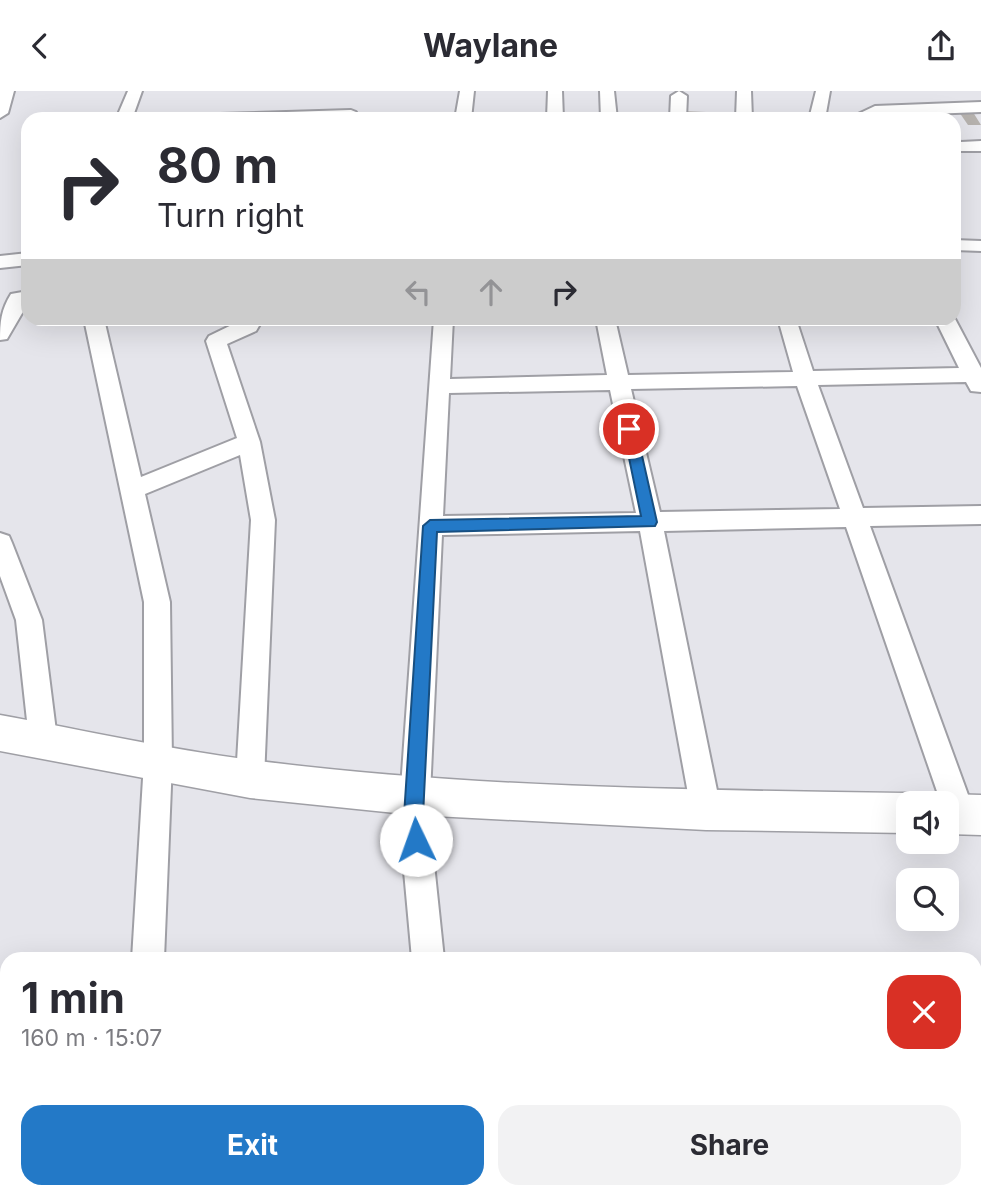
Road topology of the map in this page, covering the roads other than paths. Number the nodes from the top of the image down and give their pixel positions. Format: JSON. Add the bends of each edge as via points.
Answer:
{"nodes":[{"id":1,"x":7,"y":91,"type":"edge"},
{"id":2,"x":135,"y":91,"type":"edge"},
{"id":3,"x":467,"y":91,"type":"edge"},
{"id":4,"x":555,"y":91,"type":"edge"},
{"id":5,"x":607,"y":91,"type":"edge"},
{"id":6,"x":744,"y":91,"type":"edge"},
{"id":7,"x":823,"y":91,"type":"edge"},
{"id":8,"x":679,"y":96,"type":"dead end"},
{"id":9,"x":981,"y":107,"type":"edge"},
{"id":10,"x":127,"y":112,"type":"edge"},
{"id":11,"x":266,"y":112,"type":"edge"},
{"id":12,"x":351,"y":112,"type":"edge"},
{"id":13,"x":464,"y":112,"type":"edge"},
{"id":14,"x":555,"y":112,"type":"edge"},
{"id":15,"x":608,"y":112,"type":"edge"},
{"id":16,"x":678,"y":112,"type":"edge"},
{"id":17,"x":744,"y":112,"type":"edge"},
{"id":18,"x":818,"y":112,"type":"edge"},
{"id":19,"x":872,"y":112,"type":"edge"},
{"id":20,"x":896,"y":112,"type":"edge"},
{"id":21,"x":950,"y":112,"type":"edge"},
{"id":22,"x":0,"y":113,"type":"edge"},
{"id":23,"x":981,"y":146,"type":"edge"},
{"id":24,"x":961,"y":147,"type":"edge"},
{"id":25,"x":961,"y":245,"type":"edge"},
{"id":26,"x":981,"y":246,"type":"edge"},
{"id":27,"x":21,"y":260,"type":"edge"},
{"id":28,"x":0,"y":262,"type":"edge"},
{"id":29,"x":21,"y":298,"type":"edge"},
{"id":30,"x":96,"y":326,"type":"edge"},
{"id":31,"x":249,"y":326,"type":"edge"},
{"id":32,"x":443,"y":326,"type":"edge"},
{"id":33,"x":607,"y":326,"type":"edge"},
{"id":34,"x":790,"y":326,"type":"edge"},
{"id":35,"x":949,"y":326,"type":"edge"},
{"id":36,"x":0,"y":334,"type":"edge"},
{"id":37,"x":805,"y":378,"type":"junction"},
{"id":38,"x":977,"y":380,"type":"edge"},
{"id":39,"x":619,"y":383,"type":"junction"},
{"id":40,"x":439,"y":386,"type":"junction"},
{"id":41,"x":249,"y":442,"type":"junction"},
{"id":42,"x":132,"y":489,"type":"junction"},
{"id":43,"x":981,"y":516,"type":"edge"},
{"id":44,"x":855,"y":518,"type":"junction"},
{"id":45,"x":650,"y":522,"type":"junction"},
{"id":46,"x":430,"y":526,"type":"junction"},
{"id":47,"x":0,"y":543,"type":"edge"},
{"id":48,"x":0,"y":733,"type":"edge"},
{"id":49,"x":43,"y":739,"type":"junction"},
{"id":50,"x":158,"y":762,"type":"junction"},
{"id":51,"x":250,"y":779,"type":"junction"},
{"id":52,"x":415,"y":795,"type":"junction"},
{"id":53,"x":706,"y":810,"type":"junction"},
{"id":54,"x":896,"y":813,"type":"edge"},
{"id":55,"x":963,"y":814,"type":"edge"},
{"id":56,"x":148,"y":952,"type":"edge"},
{"id":57,"x":427,"y":952,"type":"edge"}],
"edges":[{"from":1,"to":22,"type":"street"},
{"from":2,"to":10,"type":"street"},
{"from":3,"to":13,"type":"street"},
{"from":4,"to":14,"type":"street"},
{"from":5,"to":15,"type":"street"},
{"from":6,"to":17,"type":"street"},
{"from":7,"to":18,"type":"street"},
{"from":8,"to":16,"type":"street"},
{"from":9,"to":21,"type":"street"},
{"from":11,"to":12,"type":"street"},
{"from":19,"to":20,"type":"street"},
{"from":23,"to":24,"type":"street"},
{"from":25,"to":26,"type":"street"},
{"from":27,"to":28,"type":"street"},
{"from":29,"to":36,"type":"street"},
{"from":30,"to":42,"type":"street"},
{"from":31,"to":41,"type":"street","via":[[216,341]]},
{"from":32,"to":40,"type":"street"},
{"from":33,"to":39,"type":"street"},
{"from":34,"to":37,"type":"street"},
{"from":35,"to":38,"type":"street"},
{"from":37,"to":38,"type":"street"},
{"from":37,"to":39,"type":"street"},
{"from":37,"to":44,"type":"street"},
{"from":39,"to":40,"type":"street"},
{"from":39,"to":45,"type":"street"},
{"from":40,"to":46,"type":"street"},
{"from":41,"to":42,"type":"street"},
{"from":41,"to":51,"type":"street","via":[[262,520]]},
{"from":42,"to":50,"type":"street","via":[[157,602]]},
{"from":43,"to":44,"type":"street"},
{"from":44,"to":45,"type":"street"},
{"from":44,"to":55,"type":"street"},
{"from":45,"to":46,"type":"street"},
{"from":45,"to":53,"type":"street"},
{"from":46,"to":52,"type":"street"},
{"from":47,"to":49,"type":"street","via":[[29,620]]},
{"from":48,"to":49,"type":"main road"},
{"from":49,"to":50,"type":"main road"},
{"from":50,"to":51,"type":"main road"},
{"from":50,"to":56,"type":"street"},
{"from":51,"to":52,"type":"main road"},
{"from":52,"to":53,"type":"main road"},
{"from":52,"to":57,"type":"street"},
{"from":53,"to":54,"type":"main road"}]}
